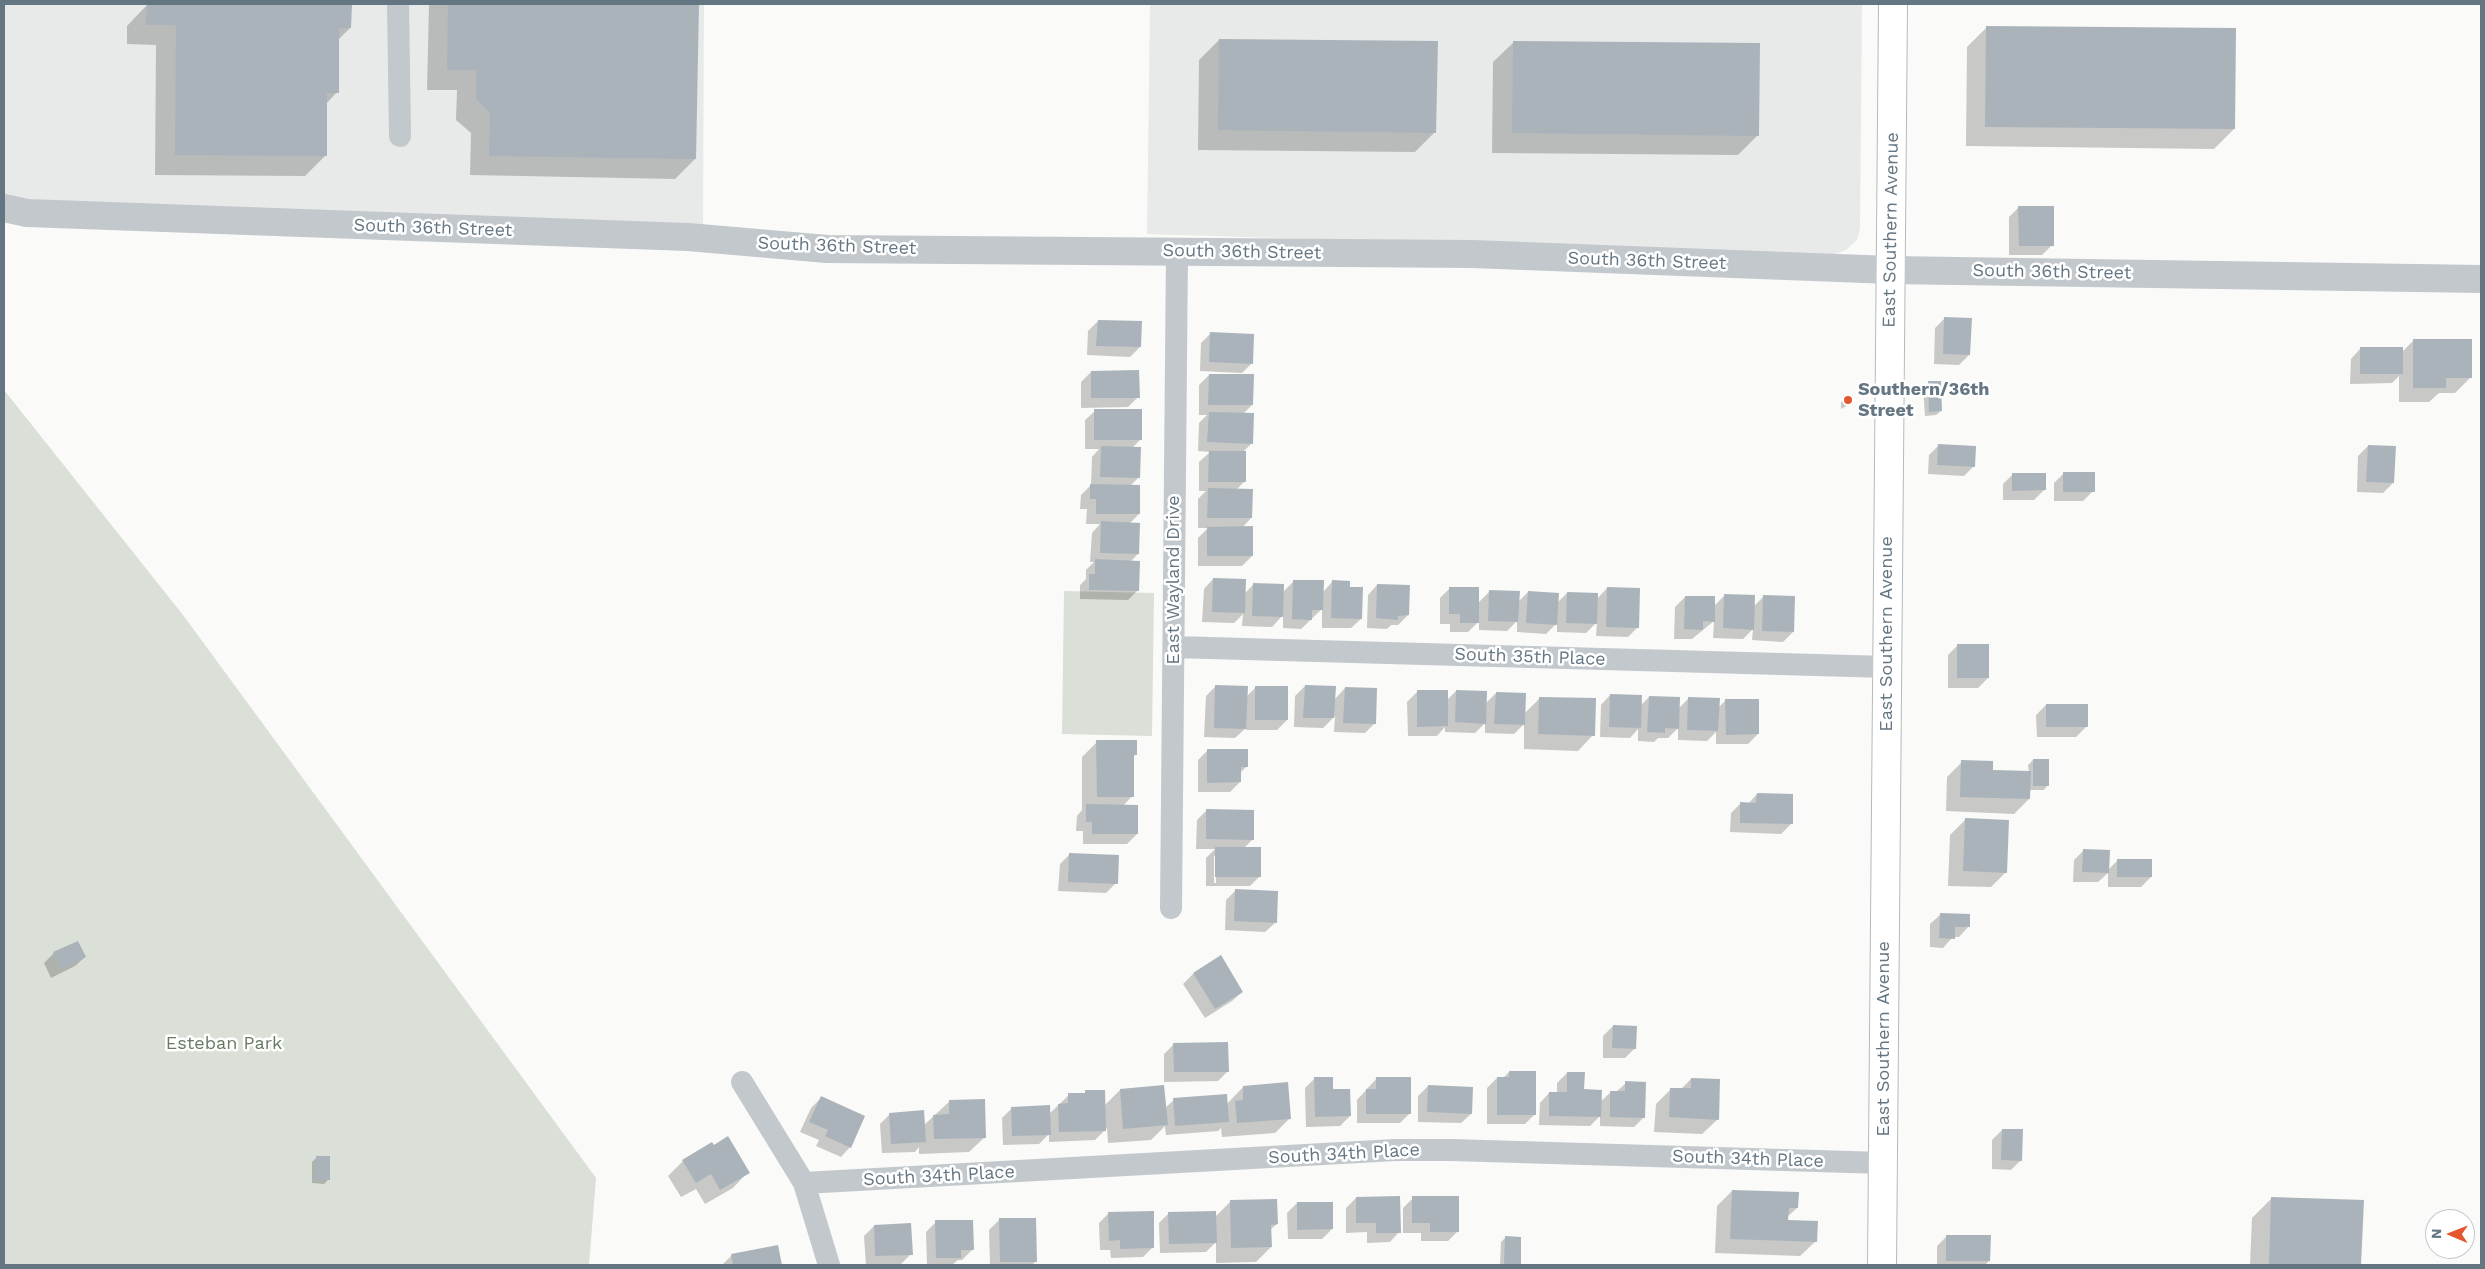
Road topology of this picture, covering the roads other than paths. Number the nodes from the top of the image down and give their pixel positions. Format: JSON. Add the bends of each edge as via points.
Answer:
{"nodes":[{"id":1,"x":398,"y":4,"type":"edge"},
{"id":2,"x":1893,"y":4,"type":"edge"},
{"id":3,"x":400,"y":136,"type":"dead end"},
{"id":4,"x":4,"y":208,"type":"edge"},
{"id":5,"x":1177,"y":251,"type":"junction"},
{"id":6,"x":1891,"y":270,"type":"junction"},
{"id":7,"x":2481,"y":279,"type":"edge"},
{"id":8,"x":1174,"y":647,"type":"junction"},
{"id":9,"x":1887,"y":667,"type":"junction"},
{"id":10,"x":1171,"y":908,"type":"dead end"},
{"id":11,"x":742,"y":1082,"type":"dead end"},
{"id":12,"x":1883,"y":1163,"type":"junction"},
{"id":13,"x":804,"y":1183,"type":"junction"},
{"id":14,"x":829,"y":1265,"type":"edge"},
{"id":15,"x":1882,"y":1265,"type":"edge"}],
"edges":[{"from":1,"to":3,"type":"street"},
{"from":2,"to":6,"type":"main road","name":"East Southern Avenue"},
{"from":4,"to":5,"type":"street","name":"South 36th Street","via":[[27,213],[688,237],[827,249]]},
{"from":5,"to":6,"type":"street","name":"South 36th Street","via":[[1472,254]]},
{"from":5,"to":8,"type":"street","name":"East Wayland Drive"},
{"from":6,"to":7,"type":"street","name":"South 36th Street"},
{"from":6,"to":9,"type":"main road","name":"East Southern Avenue"},
{"from":8,"to":9,"type":"street","name":"South 35th Place"},
{"from":8,"to":10,"type":"street","name":"East Wayland Drive"},
{"from":9,"to":12,"type":"main road","name":"East Southern Avenue"},
{"from":11,"to":13,"type":"street"},
{"from":12,"to":13,"type":"street","name":"South 34th Place","via":[[1394,1150]]},
{"from":12,"to":15,"type":"main road","name":"East Southern Avenue"},
{"from":13,"to":14,"type":"street"}]}
